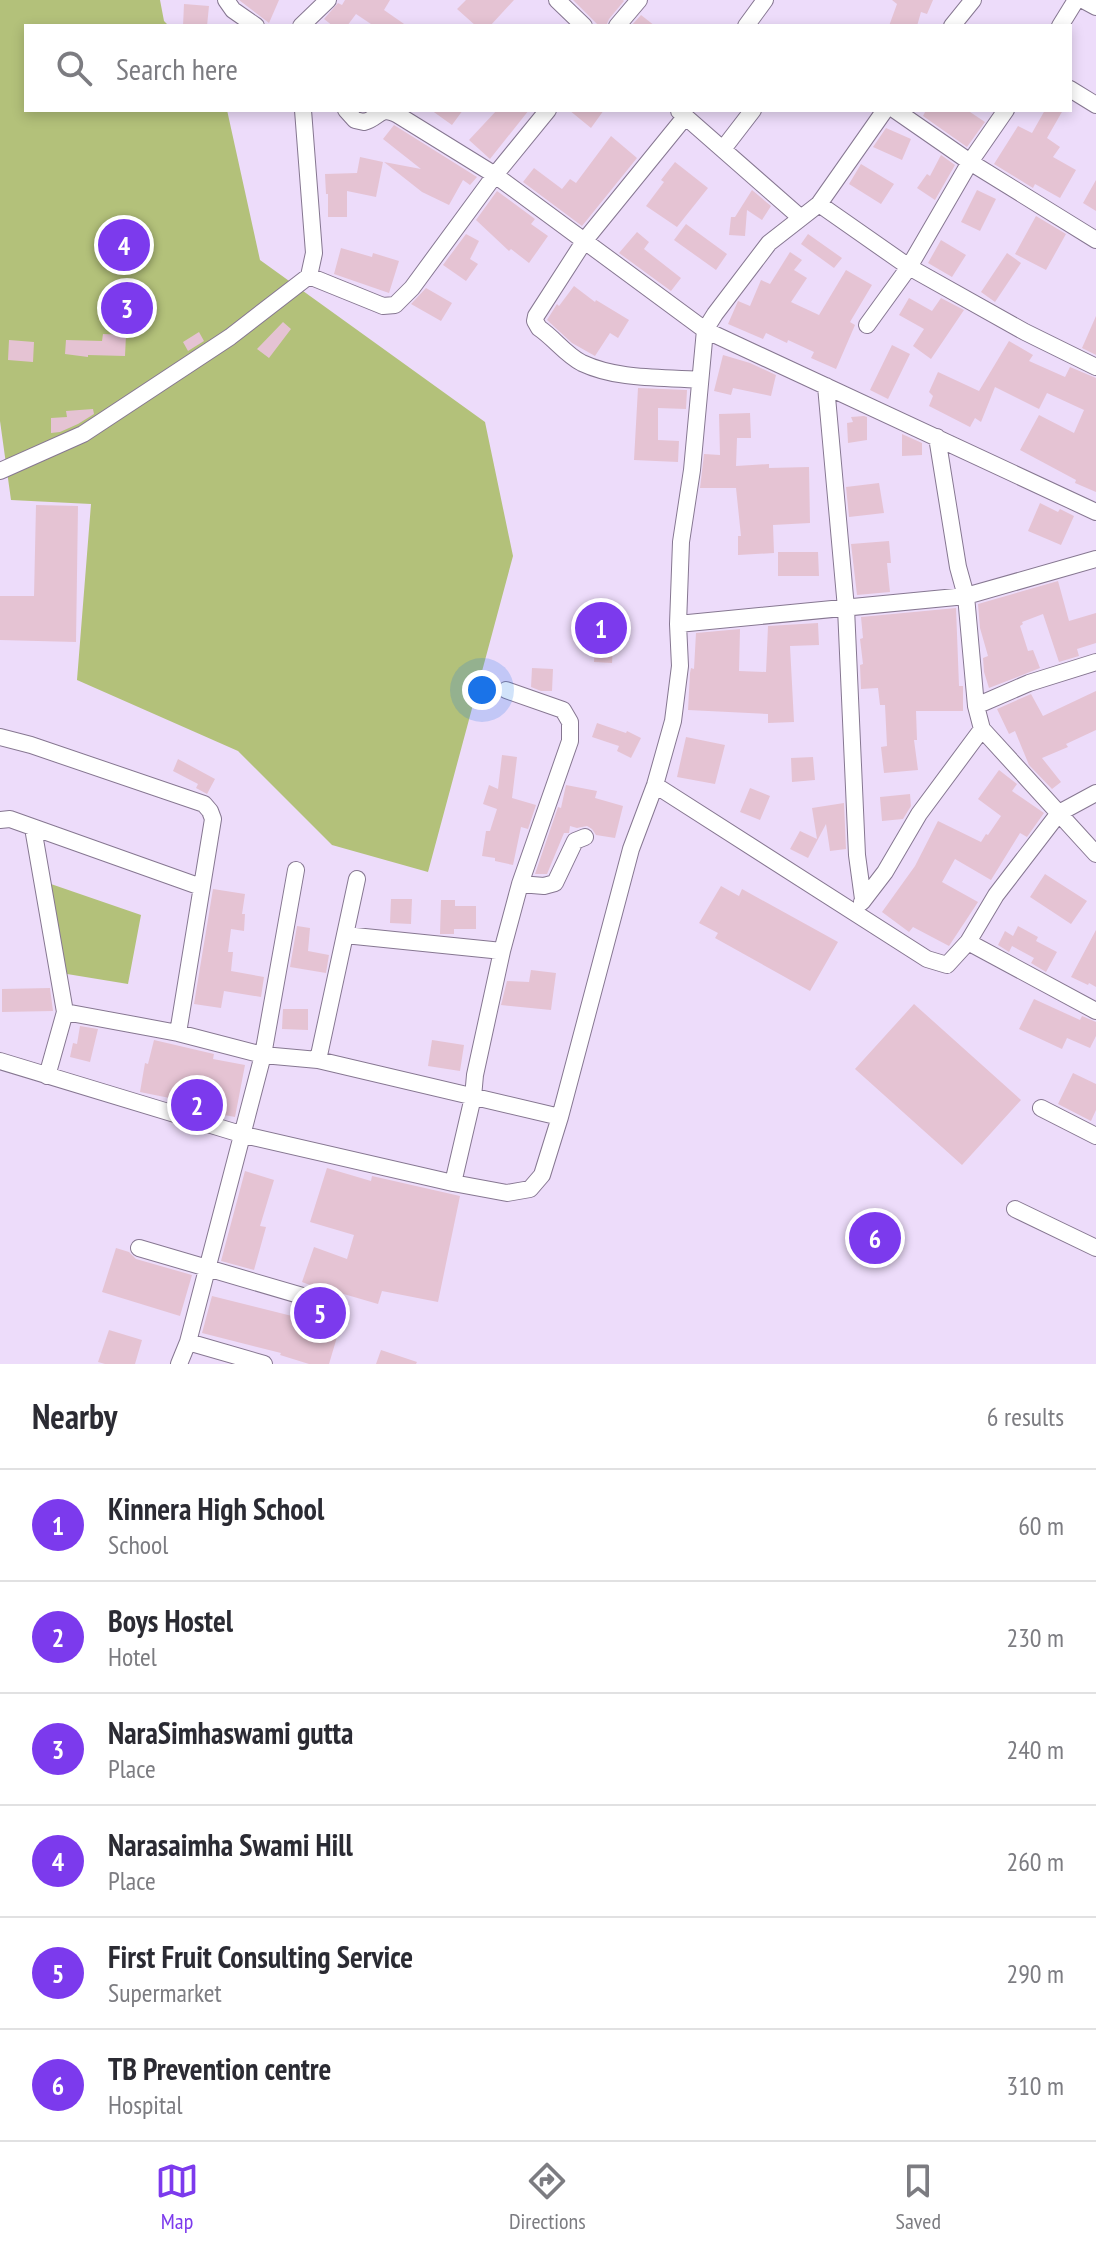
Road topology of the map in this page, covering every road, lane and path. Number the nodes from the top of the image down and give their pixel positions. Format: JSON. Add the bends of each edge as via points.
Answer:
{"nodes":[{"id":1,"x":226,"y":0,"type":"edge"},
{"id":2,"x":328,"y":0,"type":"edge"},
{"id":3,"x":557,"y":0,"type":"edge"},
{"id":4,"x":639,"y":0,"type":"edge"},
{"id":5,"x":765,"y":0,"type":"edge"},
{"id":6,"x":973,"y":0,"type":"edge"},
{"id":7,"x":1076,"y":0,"type":"edge"},
{"id":8,"x":1083,"y":0,"type":"edge"},
{"id":9,"x":1096,"y":7,"type":"edge"},
{"id":10,"x":957,"y":21,"type":"edge"},
{"id":11,"x":253,"y":24,"type":"edge"},
{"id":12,"x":303,"y":24,"type":"edge"},
{"id":13,"x":582,"y":24,"type":"edge"},
{"id":14,"x":619,"y":24,"type":"edge"},
{"id":15,"x":747,"y":24,"type":"edge"},
{"id":16,"x":1061,"y":24,"type":"edge"},
{"id":17,"x":1072,"y":90,"type":"edge"},
{"id":18,"x":1096,"y":105,"type":"edge"},
{"id":19,"x":303,"y":112,"type":"edge"},
{"id":20,"x":348,"y":112,"type":"edge"},
{"id":21,"x":381,"y":112,"type":"edge"},
{"id":22,"x":392,"y":112,"type":"edge"},
{"id":23,"x":546,"y":112,"type":"edge"},
{"id":24,"x":680,"y":112,"type":"edge"},
{"id":25,"x":751,"y":112,"type":"edge"},
{"id":26,"x":884,"y":112,"type":"edge"},
{"id":27,"x":898,"y":112,"type":"edge"},
{"id":28,"x":1005,"y":112,"type":"edge"},
{"id":29,"x":723,"y":149,"type":"junction"},
{"id":30,"x":970,"y":162,"type":"junction"},
{"id":31,"x":495,"y":175,"type":"junction"},
{"id":32,"x":819,"y":204,"type":"junction"},
{"id":33,"x":801,"y":218,"type":"junction"},
{"id":34,"x":585,"y":240,"type":"junction"},
{"id":35,"x":1096,"y":240,"type":"edge"},
{"id":36,"x":909,"y":267,"type":"junction"},
{"id":37,"x":309,"y":276,"type":"junction"},
{"id":38,"x":867,"y":325,"type":"dead end"},
{"id":39,"x":705,"y":330,"type":"junction"},
{"id":40,"x":1096,"y":367,"type":"edge"},
{"id":41,"x":700,"y":380,"type":"junction"},
{"id":42,"x":826,"y":386,"type":"junction"},
{"id":43,"x":937,"y":437,"type":"junction"},
{"id":44,"x":0,"y":471,"type":"edge"},
{"id":45,"x":1096,"y":512,"type":"edge"},
{"id":46,"x":1096,"y":559,"type":"edge"},
{"id":47,"x":966,"y":596,"type":"junction"},
{"id":48,"x":846,"y":608,"type":"junction"},
{"id":49,"x":678,"y":624,"type":"junction"},
{"id":50,"x":1096,"y":662,"type":"edge"},
{"id":51,"x":506,"y":690,"type":"dead end"},
{"id":52,"x":976,"y":706,"type":"junction"},
{"id":53,"x":982,"y":729,"type":"junction"},
{"id":54,"x":0,"y":737,"type":"edge"},
{"id":55,"x":655,"y":785,"type":"junction"},
{"id":56,"x":1096,"y":793,"type":"edge"},
{"id":57,"x":1059,"y":813,"type":"junction"},
{"id":58,"x":0,"y":820,"type":"edge"},
{"id":59,"x":33,"y":828,"type":"junction"},
{"id":60,"x":585,"y":837,"type":"dead end"},
{"id":61,"x":1096,"y":854,"type":"edge"},
{"id":62,"x":296,"y":870,"type":"dead end"},
{"id":63,"x":357,"y":879,"type":"dead end"},
{"id":64,"x":520,"y":884,"type":"junction"},
{"id":65,"x":201,"y":887,"type":"junction"},
{"id":66,"x":861,"y":907,"type":"junction"},
{"id":67,"x":345,"y":935,"type":"junction"},
{"id":68,"x":968,"y":942,"type":"junction"},
{"id":69,"x":502,"y":951,"type":"junction"},
{"id":70,"x":1096,"y":1011,"type":"edge"},
{"id":71,"x":65,"y":1012,"type":"junction"},
{"id":72,"x":178,"y":1033,"type":"junction"},
{"id":73,"x":263,"y":1055,"type":"junction"},
{"id":74,"x":318,"y":1060,"type":"junction"},
{"id":75,"x":0,"y":1061,"type":"edge"},
{"id":76,"x":47,"y":1076,"type":"junction"},
{"id":77,"x":473,"y":1097,"type":"junction"},
{"id":78,"x":1041,"y":1108,"type":"dead end"},
{"id":79,"x":560,"y":1117,"type":"junction"},
{"id":80,"x":244,"y":1135,"type":"junction"},
{"id":81,"x":1096,"y":1136,"type":"edge"},
{"id":82,"x":453,"y":1183,"type":"junction"},
{"id":83,"x":1015,"y":1209,"type":"dead end"},
{"id":84,"x":1094,"y":1243,"type":"edge"},
{"id":85,"x":139,"y":1248,"type":"dead end"},
{"id":86,"x":208,"y":1268,"type":"junction"},
{"id":87,"x":340,"y":1307,"type":"dead end"},
{"id":88,"x":188,"y":1342,"type":"junction"},
{"id":89,"x":179,"y":1364,"type":"edge"},
{"id":90,"x":264,"y":1364,"type":"edge"}],
"edges":[{"from":1,"to":11,"type":"street"},
{"from":2,"to":12,"type":"street"},
{"from":3,"to":13,"type":"street"},
{"from":4,"to":14,"type":"street"},
{"from":5,"to":15,"type":"street"},
{"from":6,"to":10,"type":"street"},
{"from":7,"to":16,"type":"street"},
{"from":8,"to":9,"type":"street"},
{"from":17,"to":18,"type":"street"},
{"from":19,"to":37,"type":"street","via":[[314,253]]},
{"from":20,"to":21,"type":"street","via":[[364,122]]},
{"from":22,"to":31,"type":"street"},
{"from":23,"to":31,"type":"street"},
{"from":24,"to":29,"type":"street"},
{"from":24,"to":34,"type":"street"},
{"from":25,"to":29,"type":"street"},
{"from":26,"to":32,"type":"street"},
{"from":27,"to":30,"type":"street"},
{"from":28,"to":30,"type":"street"},
{"from":29,"to":33,"type":"street"},
{"from":30,"to":35,"type":"street"},
{"from":30,"to":36,"type":"street"},
{"from":31,"to":34,"type":"street"},
{"from":31,"to":37,"type":"street","via":[[395,305],[383,306]]},
{"from":32,"to":33,"type":"street"},
{"from":32,"to":36,"type":"street"},
{"from":33,"to":39,"type":"street","via":[[769,243]]},
{"from":34,"to":39,"type":"street"},
{"from":34,"to":41,"type":"street","via":[[536,316],[539,328],[579,362],[600,370]]},
{"from":36,"to":38,"type":"street"},
{"from":36,"to":40,"type":"street"},
{"from":37,"to":44,"type":"street","via":[[230,337],[83,434]]},
{"from":39,"to":41,"type":"street"},
{"from":39,"to":42,"type":"street"},
{"from":41,"to":49,"type":"street","via":[[681,542]]},
{"from":42,"to":43,"type":"street"},
{"from":42,"to":48,"type":"street"},
{"from":43,"to":45,"type":"street"},
{"from":43,"to":47,"type":"street"},
{"from":46,"to":47,"type":"street"},
{"from":47,"to":48,"type":"street"},
{"from":47,"to":52,"type":"street"},
{"from":48,"to":49,"type":"street"},
{"from":48,"to":66,"type":"street"},
{"from":49,"to":55,"type":"street","via":[[680,666],[673,721]]},
{"from":50,"to":52,"type":"street"},
{"from":51,"to":64,"type":"street","via":[[563,710],[570,722],[570,741]]},
{"from":52,"to":53,"type":"street"},
{"from":53,"to":57,"type":"street"},
{"from":53,"to":66,"type":"street","via":[[919,814]]},
{"from":54,"to":65,"type":"street","via":[[204,804],[213,819]]},
{"from":55,"to":66,"type":"street"},
{"from":55,"to":79,"type":"street","via":[[631,849]]},
{"from":56,"to":57,"type":"street"},
{"from":57,"to":61,"type":"street"},
{"from":57,"to":68,"type":"street","via":[[996,895]]},
{"from":58,"to":59,"type":"street"},
{"from":59,"to":65,"type":"street"},
{"from":59,"to":71,"type":"street"},
{"from":60,"to":64,"type":"street","via":[[575,841],[555,883]]},
{"from":62,"to":73,"type":"street"},
{"from":63,"to":67,"type":"street"},
{"from":64,"to":69,"type":"street"},
{"from":65,"to":72,"type":"street"},
{"from":66,"to":68,"type":"street","via":[[927,959],[947,965]]},
{"from":67,"to":69,"type":"street"},
{"from":67,"to":74,"type":"street"},
{"from":68,"to":70,"type":"street"},
{"from":69,"to":77,"type":"street"},
{"from":71,"to":72,"type":"street"},
{"from":71,"to":76,"type":"street"},
{"from":72,"to":73,"type":"street"},
{"from":73,"to":74,"type":"street"},
{"from":73,"to":80,"type":"street"},
{"from":74,"to":77,"type":"street"},
{"from":75,"to":76,"type":"street"},
{"from":76,"to":80,"type":"street"},
{"from":77,"to":79,"type":"street"},
{"from":77,"to":82,"type":"street"},
{"from":78,"to":81,"type":"street"},
{"from":79,"to":82,"type":"street","via":[[542,1175],[530,1189],[507,1193]]},
{"from":80,"to":82,"type":"street"},
{"from":80,"to":86,"type":"street"},
{"from":83,"to":84,"type":"street"},
{"from":85,"to":86,"type":"street"},
{"from":86,"to":87,"type":"street"},
{"from":86,"to":88,"type":"street"},
{"from":88,"to":89,"type":"street"},
{"from":88,"to":90,"type":"street"}]}
